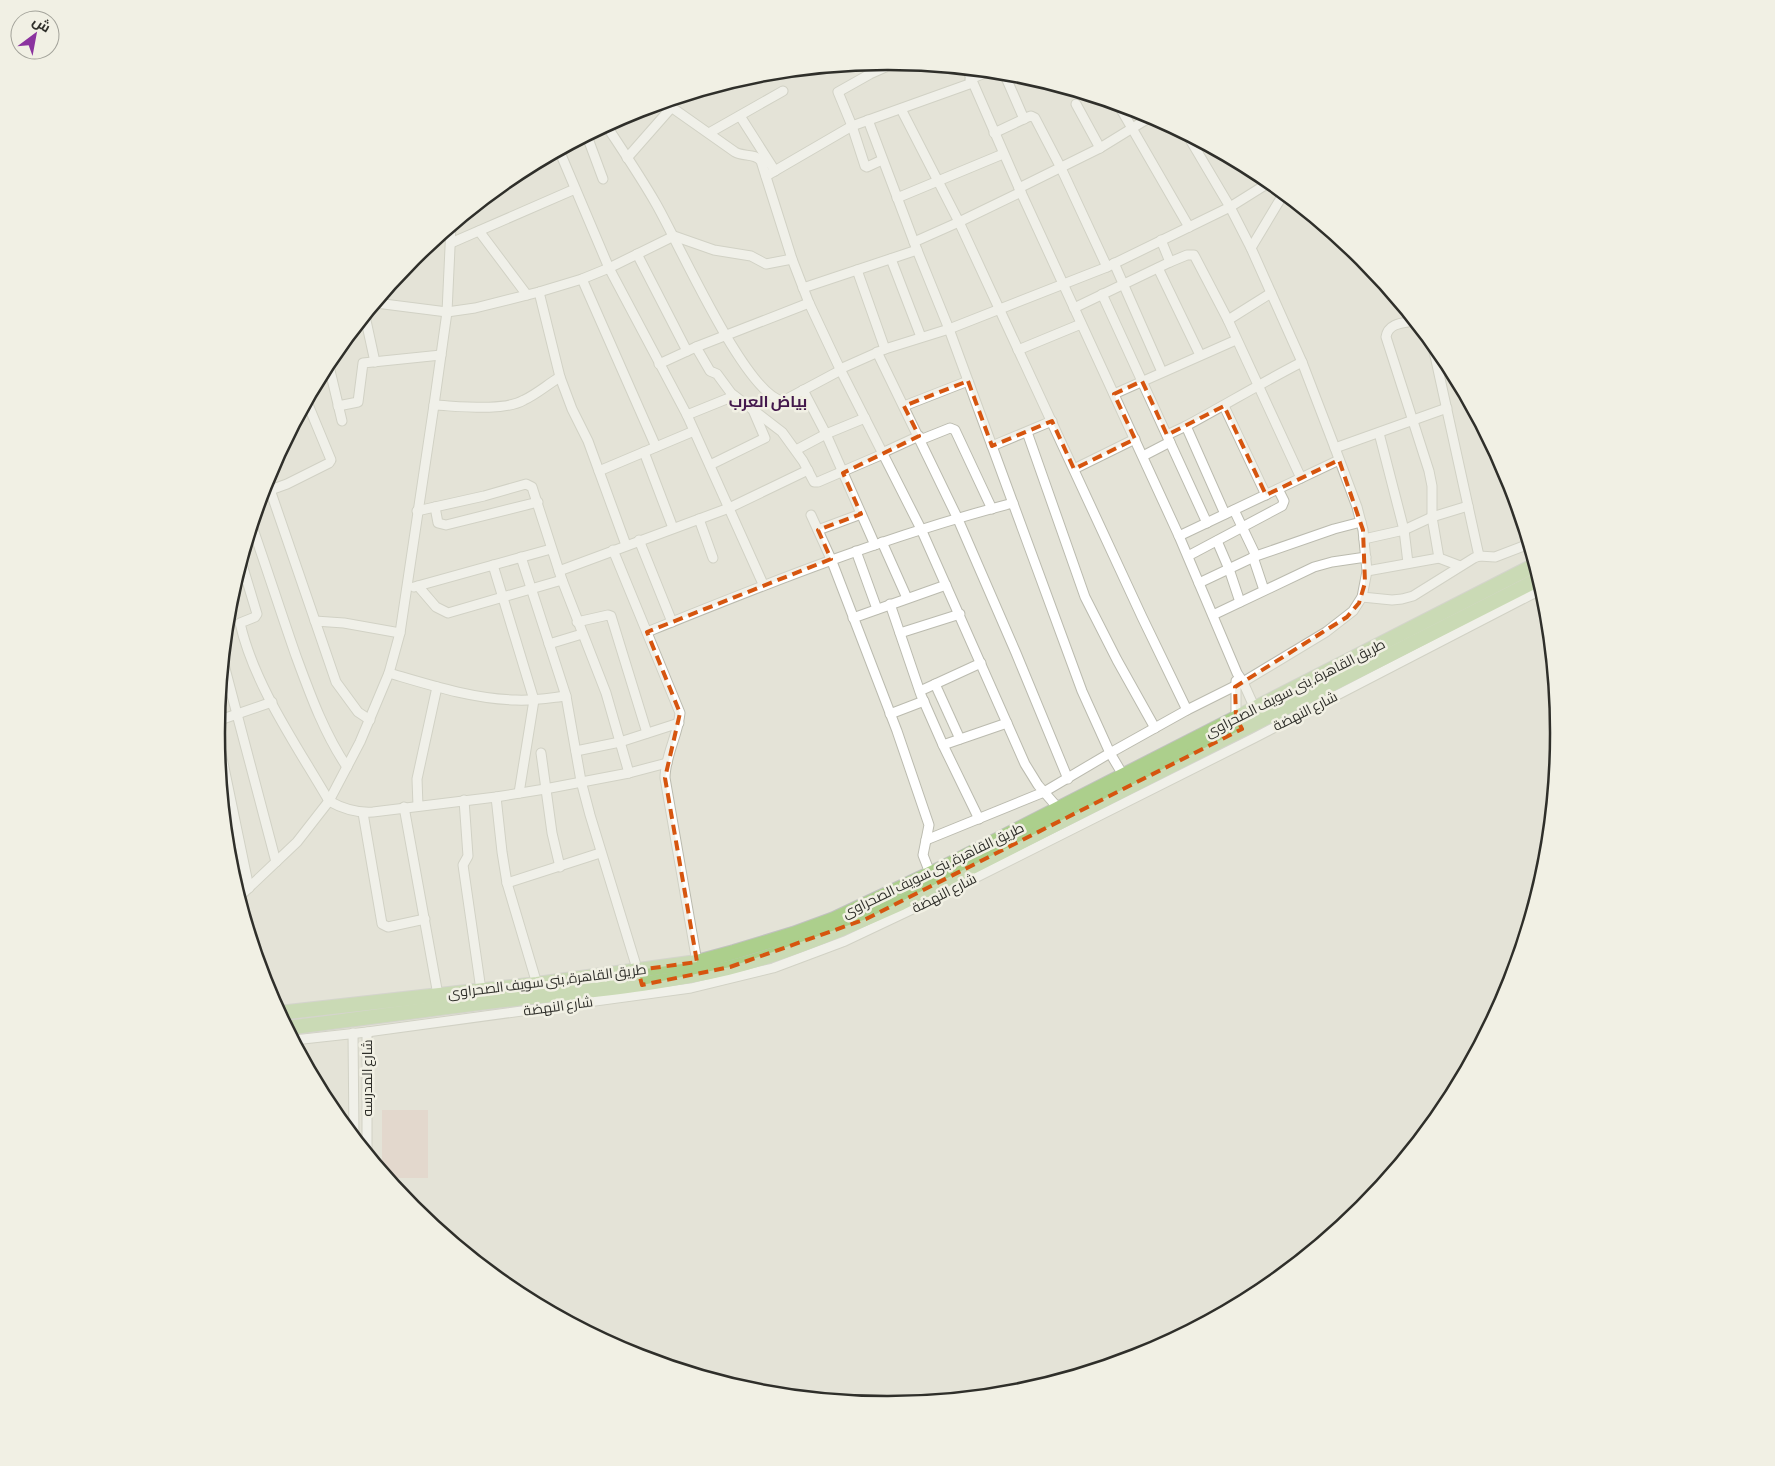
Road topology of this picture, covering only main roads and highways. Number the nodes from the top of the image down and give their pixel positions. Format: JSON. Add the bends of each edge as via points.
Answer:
{"nodes":[{"id":1,"x":1530,"y":568,"type":"edge"},
{"id":2,"x":1533,"y":582,"type":"edge"},
{"id":3,"x":1257,"y":714,"type":"junction"},
{"id":4,"x":1239,"y":723,"type":"junction"},
{"id":5,"x":287,"y":1012,"type":"edge"},
{"id":6,"x":294,"y":1027,"type":"edge"}],
"edges":[{"from":1,"to":3,"type":"main road","name":"طريق القاهرة, بنى سويف الصحراوى"},
{"from":2,"to":3,"type":"main road","name":"طريق القاهرة, بنى سويف الصحراوى"},
{"from":3,"to":4,"type":"main road","name":"طريق القاهرة, بنى سويف الصحراوى"},
{"from":4,"to":5,"type":"main road","name":"طريق القاهرة, بنى سويف الصحراوى","via":[[1123,775],[930,874],[826,922],[751,947],[697,962]]},
{"from":4,"to":6,"type":"main road","name":"طريق القاهرة, بنى سويف الصحراوى","via":[[927,890],[866,919],[776,954],[642,990]]}]}
